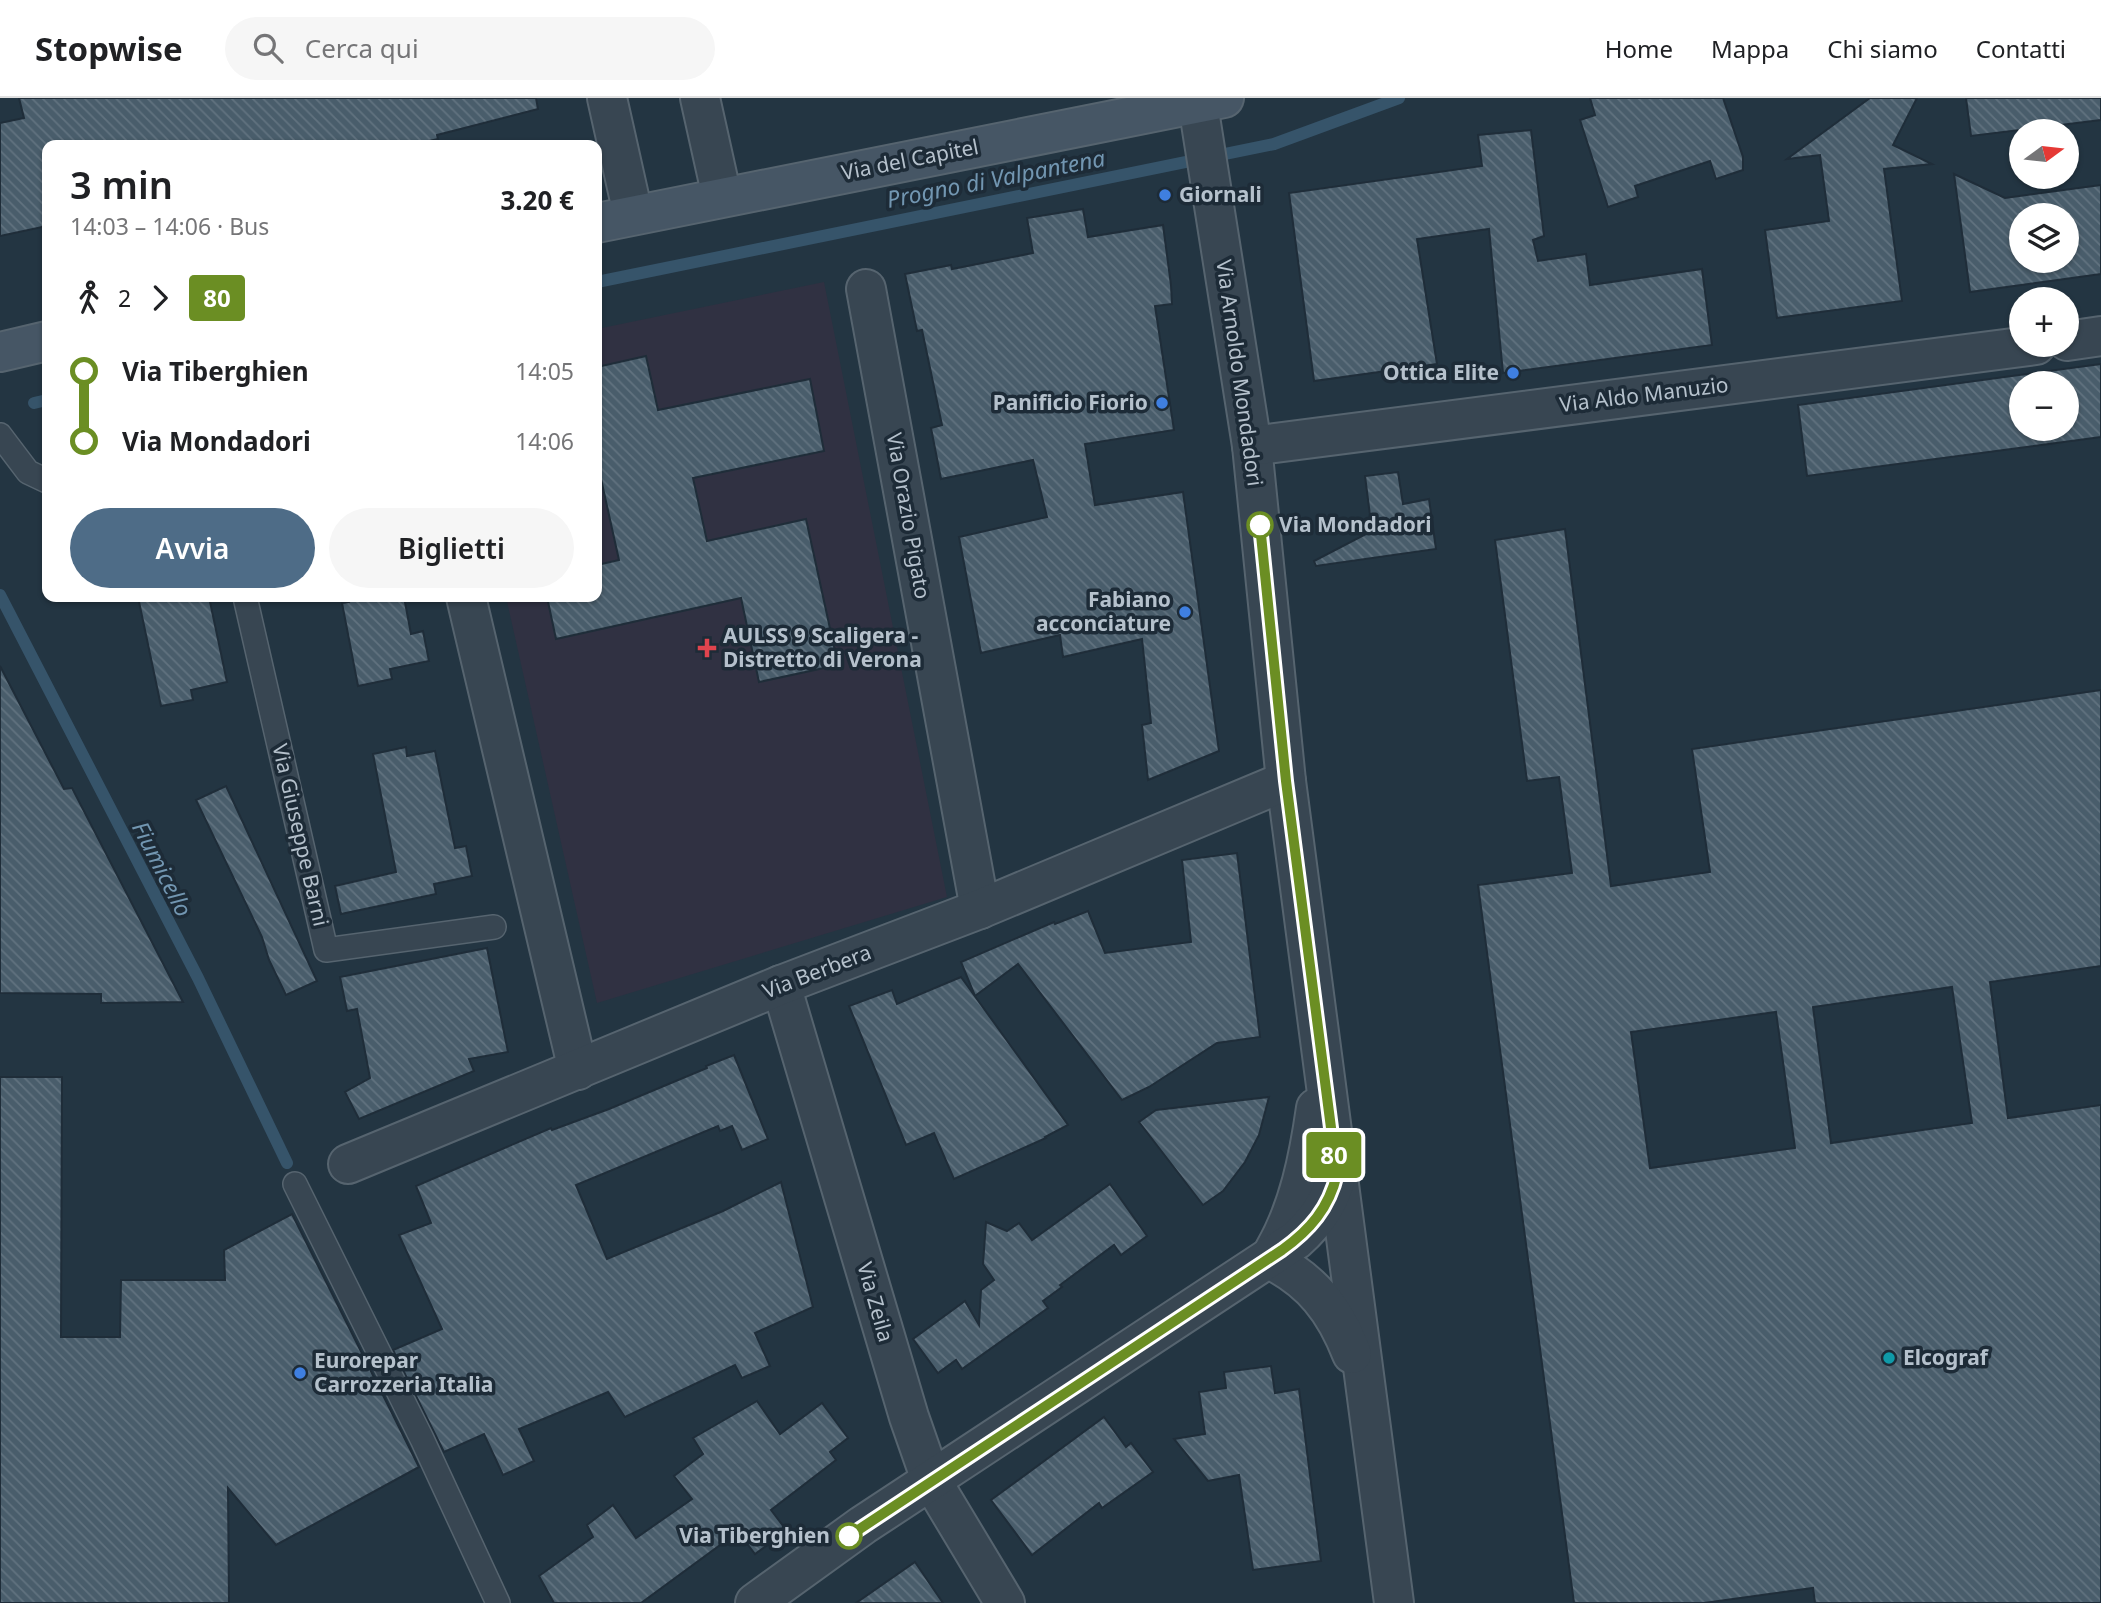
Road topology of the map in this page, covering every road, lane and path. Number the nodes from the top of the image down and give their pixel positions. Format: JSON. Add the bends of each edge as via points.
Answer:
{"nodes":[{"id":1,"x":607,"y":98,"type":"edge"},
{"id":2,"x":700,"y":98,"type":"edge"},
{"id":3,"x":1205,"y":107,"type":"edge"},
{"id":4,"x":722,"y":198,"type":"junction"},
{"id":5,"x":633,"y":214,"type":"junction"},
{"id":6,"x":602,"y":221,"type":"edge"},
{"id":7,"x":866,"y":289,"type":"dead end"},
{"id":8,"x":2101,"y":337,"type":"edge"},
{"id":9,"x":2079,"y":340,"type":"edge"},
{"id":10,"x":42,"y":342,"type":"edge"},
{"id":11,"x":2009,"y":348,"type":"edge"},
{"id":12,"x":0,"y":352,"type":"edge"},
{"id":13,"x":0,"y":435,"type":"edge"},
{"id":14,"x":1252,"y":446,"type":"junction"},
{"id":15,"x":42,"y":479,"type":"edge"},
{"id":16,"x":246,"y":602,"type":"edge"},
{"id":17,"x":467,"y":602,"type":"edge"},
{"id":18,"x":1286,"y":781,"type":"junction"},
{"id":19,"x":980,"y":909,"type":"junction"},
{"id":20,"x":494,"y":927,"type":"dead end"},
{"id":21,"x":781,"y":985,"type":"junction"},
{"id":22,"x":1320,"y":1050,"type":"junction"},
{"id":23,"x":578,"y":1070,"type":"junction"},
{"id":24,"x":348,"y":1164,"type":"dead end"},
{"id":25,"x":1337,"y":1174,"type":"junction"},
{"id":26,"x":295,"y":1184,"type":"dead end"},
{"id":27,"x":1269,"y":1259,"type":"junction"},
{"id":28,"x":1366,"y":1392,"type":"junction"},
{"id":29,"x":931,"y":1480,"type":"junction"},
{"id":30,"x":498,"y":1603,"type":"edge"},
{"id":31,"x":755,"y":1603,"type":"edge"},
{"id":32,"x":1005,"y":1603,"type":"edge"},
{"id":33,"x":1394,"y":1603,"type":"edge"}],
"edges":[{"from":1,"to":5,"type":"street"},
{"from":2,"to":4,"type":"street"},
{"from":3,"to":4,"type":"street","name":"Via del Capitel"},
{"from":3,"to":14,"type":"street","name":"Via Arnoldo Mondadori","via":[[1210,180]]},
{"from":4,"to":5,"type":"street","name":"Via del Capitel"},
{"from":5,"to":6,"type":"street","name":"Via del Capitel"},
{"from":7,"to":19,"type":"street","name":"Via Orazio Pigato"},
{"from":8,"to":9,"type":"street"},
{"from":10,"to":12,"type":"street"},
{"from":11,"to":14,"type":"street","name":"Via Aldo Manuzio"},
{"from":13,"to":15,"type":"lane","via":[[27,472]]},
{"from":14,"to":18,"type":"street","name":"Via Arnoldo Mondadori"},
{"from":16,"to":20,"type":"lane","name":"Via Giuseppe Barni","via":[[326,950]]},
{"from":17,"to":23,"type":"street"},
{"from":18,"to":19,"type":"street","name":"Via Berbera"},
{"from":18,"to":22,"type":"street","name":"Via Arnoldo Mondadori"},
{"from":19,"to":21,"type":"street","name":"Via Berbera"},
{"from":21,"to":23,"type":"street","name":"Via Berbera"},
{"from":21,"to":29,"type":"street","name":"Via Zeila"},
{"from":22,"to":25,"type":"street","name":"Via Arnoldo Mondadori"},
{"from":22,"to":27,"type":"street","via":[[1310,1151],[1281,1239]]},
{"from":23,"to":24,"type":"street","name":"Via Berbera"},
{"from":25,"to":27,"type":"street","via":[[1316,1221]]},
{"from":25,"to":28,"type":"street","name":"Via Arnoldo Mondadori"},
{"from":26,"to":30,"type":"lane"},
{"from":27,"to":28,"type":"street","via":[[1307,1282],[1326,1305],[1345,1336]]},
{"from":27,"to":29,"type":"street"},
{"from":28,"to":33,"type":"street"},
{"from":29,"to":31,"type":"street"},
{"from":29,"to":32,"type":"street","name":"Via Zeila"}]}
